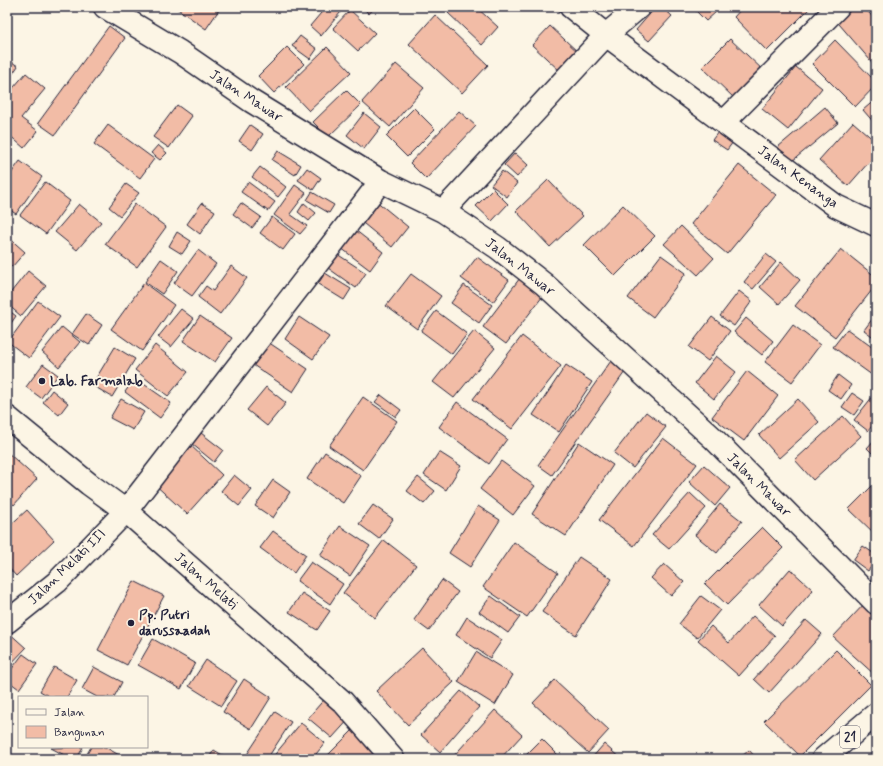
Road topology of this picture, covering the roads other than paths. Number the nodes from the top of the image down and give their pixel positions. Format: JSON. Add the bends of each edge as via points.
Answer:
{"nodes":[{"id":1,"x":105,"y":7,"type":"edge"},
{"id":2,"x":571,"y":7,"type":"edge"},
{"id":3,"x":639,"y":7,"type":"edge"},
{"id":4,"x":838,"y":7,"type":"edge"},
{"id":5,"x":606,"y":35,"type":"junction"},
{"id":6,"x":724,"y":122,"type":"junction"},
{"id":7,"x":382,"y":181,"type":"junction"},
{"id":8,"x":443,"y":211,"type":"junction"},
{"id":9,"x":876,"y":225,"type":"edge"},
{"id":10,"x":7,"y":417,"type":"edge"},
{"id":11,"x":126,"y":511,"type":"junction"},
{"id":12,"x":876,"y":603,"type":"edge"},
{"id":13,"x":7,"y":622,"type":"edge"},
{"id":14,"x":876,"y":714,"type":"edge"},
{"id":15,"x":393,"y":759,"type":"edge"},
{"id":16,"x":823,"y":759,"type":"edge"}],
"edges":[{"from":1,"to":7,"type":"main road","name":"Jalan Mawar"},
{"from":2,"to":5,"type":"main road","name":"Jalan Kenanga"},
{"from":3,"to":5,"type":"main road"},
{"from":4,"to":6,"type":"main road"},
{"from":5,"to":6,"type":"main road","name":"Jalan Kenanga"},
{"from":5,"to":8,"type":"main road"},
{"from":6,"to":9,"type":"main road","name":"Jalan Kenanga","via":[[836,206]]},
{"from":7,"to":8,"type":"main road","name":"Jalan Mawar"},
{"from":7,"to":11,"type":"main road","name":"Jalan Melati III"},
{"from":8,"to":12,"type":"main road","name":"Jalan Mawar","via":[[498,248],[544,284],[713,438]]},
{"from":10,"to":11,"type":"main road","name":"Jalan Melati"},
{"from":11,"to":13,"type":"main road","name":"Jalan Melati III","via":[[57,582]]},
{"from":11,"to":15,"type":"main road","name":"Jalan Melati","via":[[343,702]]},
{"from":14,"to":16,"type":"main road","number":"21"}]}
